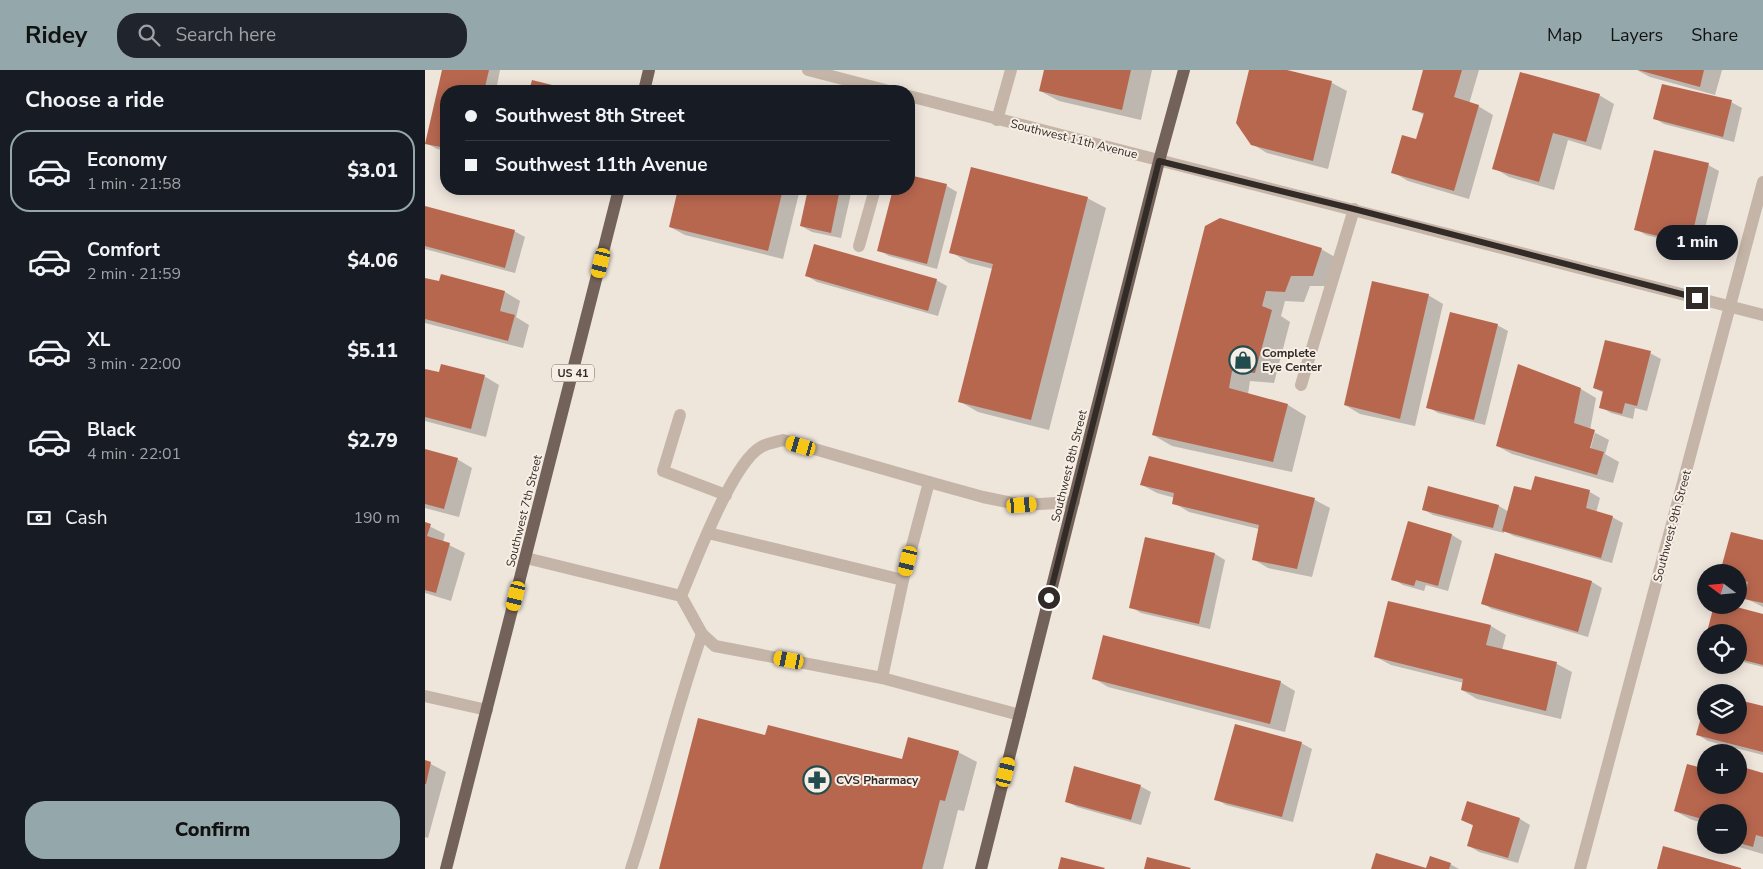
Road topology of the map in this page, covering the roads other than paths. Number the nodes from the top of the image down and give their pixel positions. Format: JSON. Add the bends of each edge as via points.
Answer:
{"nodes":[{"id":1,"x":649,"y":70,"type":"edge"},
{"id":2,"x":808,"y":70,"type":"edge"},
{"id":3,"x":1011,"y":70,"type":"edge"},
{"id":4,"x":1184,"y":70,"type":"edge"},
{"id":5,"x":645,"y":85,"type":"edge"},
{"id":6,"x":866,"y":85,"type":"edge"},
{"id":7,"x":915,"y":98,"type":"edge"},
{"id":8,"x":997,"y":120,"type":"junction"},
{"id":9,"x":1159,"y":161,"type":"junction"},
{"id":10,"x":1763,"y":182,"type":"edge"},
{"id":11,"x":617,"y":195,"type":"edge"},
{"id":12,"x":873,"y":195,"type":"edge"},
{"id":13,"x":1354,"y":209,"type":"junction"},
{"id":14,"x":859,"y":246,"type":"dead end"},
{"id":15,"x":1731,"y":306,"type":"junction"},
{"id":16,"x":1763,"y":314,"type":"edge"},
{"id":17,"x":1301,"y":385,"type":"dead end"},
{"id":18,"x":680,"y":415,"type":"dead end"},
{"id":19,"x":929,"y":482,"type":"junction"},
{"id":20,"x":726,"y":495,"type":"junction"},
{"id":21,"x":1074,"y":502,"type":"junction"},
{"id":22,"x":708,"y":533,"type":"junction"},
{"id":23,"x":526,"y":558,"type":"junction"},
{"id":24,"x":903,"y":580,"type":"junction"},
{"id":25,"x":681,"y":596,"type":"junction"},
{"id":26,"x":702,"y":634,"type":"junction"},
{"id":27,"x":882,"y":678,"type":"junction"},
{"id":28,"x":425,"y":696,"type":"edge"},
{"id":29,"x":487,"y":710,"type":"junction"},
{"id":30,"x":1020,"y":715,"type":"junction"},
{"id":31,"x":446,"y":869,"type":"edge"},
{"id":32,"x":631,"y":869,"type":"edge"},
{"id":33,"x":981,"y":869,"type":"edge"},
{"id":34,"x":1580,"y":869,"type":"edge"}],
"edges":[{"from":1,"to":5,"type":"main road"},
{"from":2,"to":6,"type":"street"},
{"from":3,"to":8,"type":"street"},
{"from":4,"to":9,"type":"main road","name":"Southwest 8th Street"},
{"from":7,"to":8,"type":"street","name":"Southwest 11th Avenue"},
{"from":8,"to":9,"type":"street","name":"Southwest 11th Avenue"},
{"from":9,"to":13,"type":"street","name":"Southwest 11th Avenue"},
{"from":9,"to":21,"type":"main road","name":"Southwest 8th Street"},
{"from":10,"to":15,"type":"street","name":"Southwest 9th Street"},
{"from":11,"to":23,"type":"main road","name":"Southwest 7th Street","number":"US 41"},
{"from":12,"to":14,"type":"street"},
{"from":13,"to":15,"type":"street","name":"Southwest 11th Avenue"},
{"from":13,"to":17,"type":"street"},
{"from":15,"to":16,"type":"street","name":"Southwest 11th Avenue"},
{"from":15,"to":34,"type":"street","name":"Southwest 9th Street"},
{"from":18,"to":20,"type":"street","via":[[663,470]]},
{"from":19,"to":20,"type":"street","via":[[783,440],[761,447],[741,466]]},
{"from":19,"to":21,"type":"street","via":[[1022,505]]},
{"from":19,"to":24,"type":"street"},
{"from":20,"to":22,"type":"street"},
{"from":21,"to":30,"type":"main road","name":"Southwest 8th Street"},
{"from":22,"to":24,"type":"street"},
{"from":22,"to":25,"type":"street"},
{"from":23,"to":25,"type":"street"},
{"from":23,"to":29,"type":"main road","name":"Southwest 7th Street","number":"US 41"},
{"from":24,"to":27,"type":"street"},
{"from":25,"to":26,"type":"street"},
{"from":26,"to":27,"type":"street","via":[[715,646]]},
{"from":26,"to":32,"type":"street"},
{"from":27,"to":30,"type":"street"},
{"from":28,"to":29,"type":"street"},
{"from":29,"to":31,"type":"main road","name":"Southwest 7th Street","number":"US 41"},
{"from":30,"to":33,"type":"main road","name":"Southwest 8th Street"}]}
